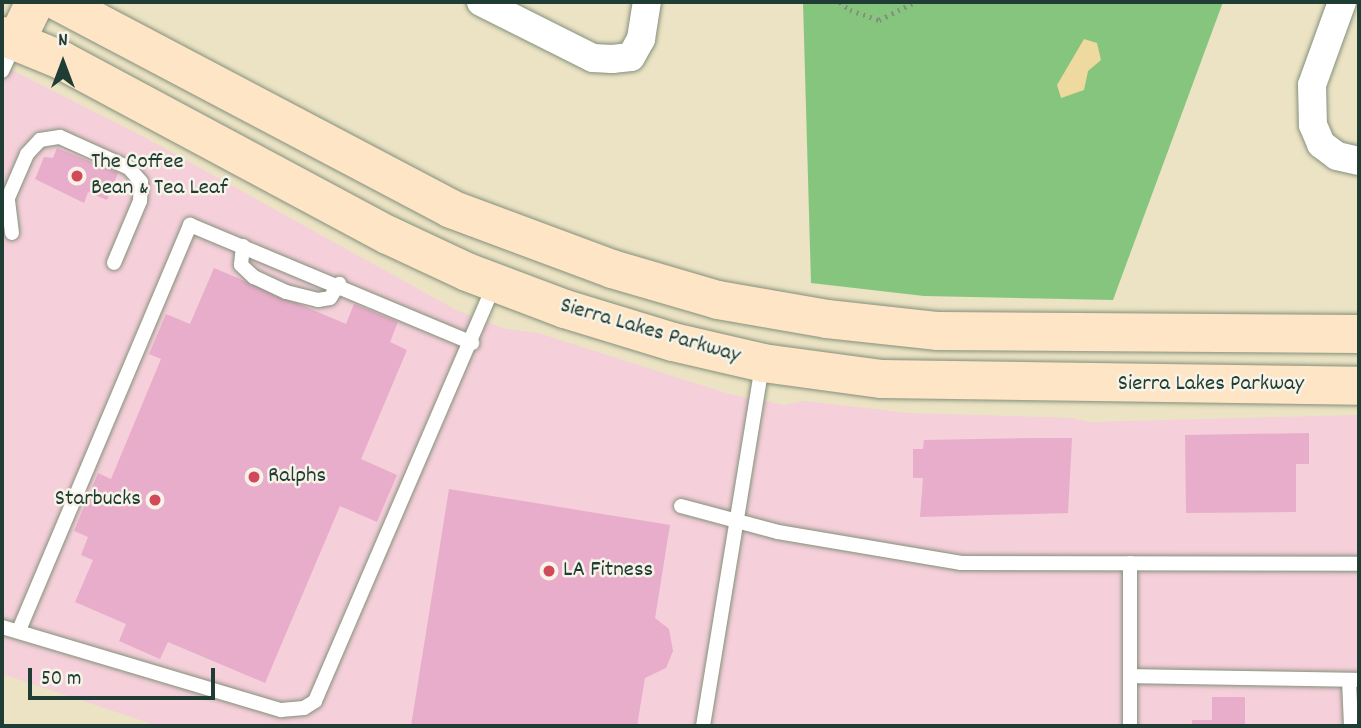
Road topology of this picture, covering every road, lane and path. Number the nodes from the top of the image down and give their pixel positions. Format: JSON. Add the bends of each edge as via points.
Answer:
{"nodes":[{"id":1,"x":35,"y":2,"type":"edge"},
{"id":2,"x":59,"y":2,"type":"edge"},
{"id":3,"x":481,"y":2,"type":"edge"},
{"id":4,"x":647,"y":2,"type":"edge"},
{"id":5,"x":840,"y":2,"type":"edge"},
{"id":6,"x":915,"y":2,"type":"edge"},
{"id":7,"x":1342,"y":2,"type":"edge"},
{"id":8,"x":6,"y":49,"type":"edge"},
{"id":9,"x":1359,"y":161,"type":"edge"},
{"id":10,"x":12,"y":233,"type":"dead end"},
{"id":11,"x":243,"y":246,"type":"junction"},
{"id":12,"x":114,"y":263,"type":"dead end"},
{"id":13,"x":339,"y":284,"type":"junction"},
{"id":14,"x":495,"y":284,"type":"junction"},
{"id":15,"x":1359,"y":334,"type":"edge"},
{"id":16,"x":472,"y":343,"type":"junction"},
{"id":17,"x":1359,"y":350,"type":"edge"},
{"id":18,"x":762,"y":363,"type":"junction"},
{"id":19,"x":1114,"y":384,"type":"junction"},
{"id":20,"x":1359,"y":386,"type":"edge"},
{"id":21,"x":681,"y":506,"type":"dead end"},
{"id":22,"x":737,"y":521,"type":"junction"},
{"id":23,"x":1130,"y":563,"type":"junction"},
{"id":24,"x":1359,"y":564,"type":"edge"},
{"id":25,"x":2,"y":627,"type":"edge"},
{"id":26,"x":19,"y":630,"type":"junction"},
{"id":27,"x":1130,"y":676,"type":"junction"},
{"id":28,"x":1354,"y":680,"type":"edge"},
{"id":29,"x":703,"y":726,"type":"edge"},
{"id":30,"x":1129,"y":726,"type":"edge"},
{"id":31,"x":1351,"y":726,"type":"edge"}],
"edges":[{"from":1,"to":8,"type":"street"},
{"from":2,"to":15,"type":"street","via":[[451,208],[611,269],[718,299],[827,319],[938,331]]},
{"from":3,"to":4,"type":"street","via":[[593,58],[631,57],[641,38]]},
{"from":5,"to":6,"type":"path","via":[[879,20]]},
{"from":7,"to":9,"type":"street","via":[[1312,85],[1313,125],[1321,144],[1337,156]]},
{"from":8,"to":14,"type":"street","name":"Sierra Lakes Parkway","via":[[61,60],[388,235]]},
{"from":10,"to":12,"type":"lane","via":[[8,198],[27,155],[40,140],[60,137],[129,168],[141,182],[140,201]]},
{"from":11,"to":13,"type":"lane"},
{"from":11,"to":13,"type":"lane","via":[[241,265],[254,278],[286,292],[318,300],[330,298]]},
{"from":11,"to":26,"type":"lane","via":[[190,225]]},
{"from":13,"to":16,"type":"lane"},
{"from":14,"to":16,"type":"lane"},
{"from":14,"to":18,"type":"street","name":"Sierra Lakes Parkway","via":[[673,342]]},
{"from":16,"to":26,"type":"lane","via":[[322,691],[304,708],[281,710]]},
{"from":17,"to":19,"type":"street","via":[[1331,359],[1154,359],[1129,365]]},
{"from":18,"to":19,"type":"street","name":"Sierra Lakes Parkway","via":[[882,379]]},
{"from":18,"to":22,"type":"lane"},
{"from":19,"to":20,"type":"street","name":"Sierra Lakes Parkway"},
{"from":21,"to":22,"type":"lane"},
{"from":22,"to":23,"type":"lane","via":[[961,563]]},
{"from":22,"to":29,"type":"lane"},
{"from":23,"to":24,"type":"lane"},
{"from":23,"to":27,"type":"lane"},
{"from":25,"to":26,"type":"lane"},
{"from":27,"to":28,"type":"lane"},
{"from":27,"to":30,"type":"lane"},
{"from":28,"to":31,"type":"lane"}]}
